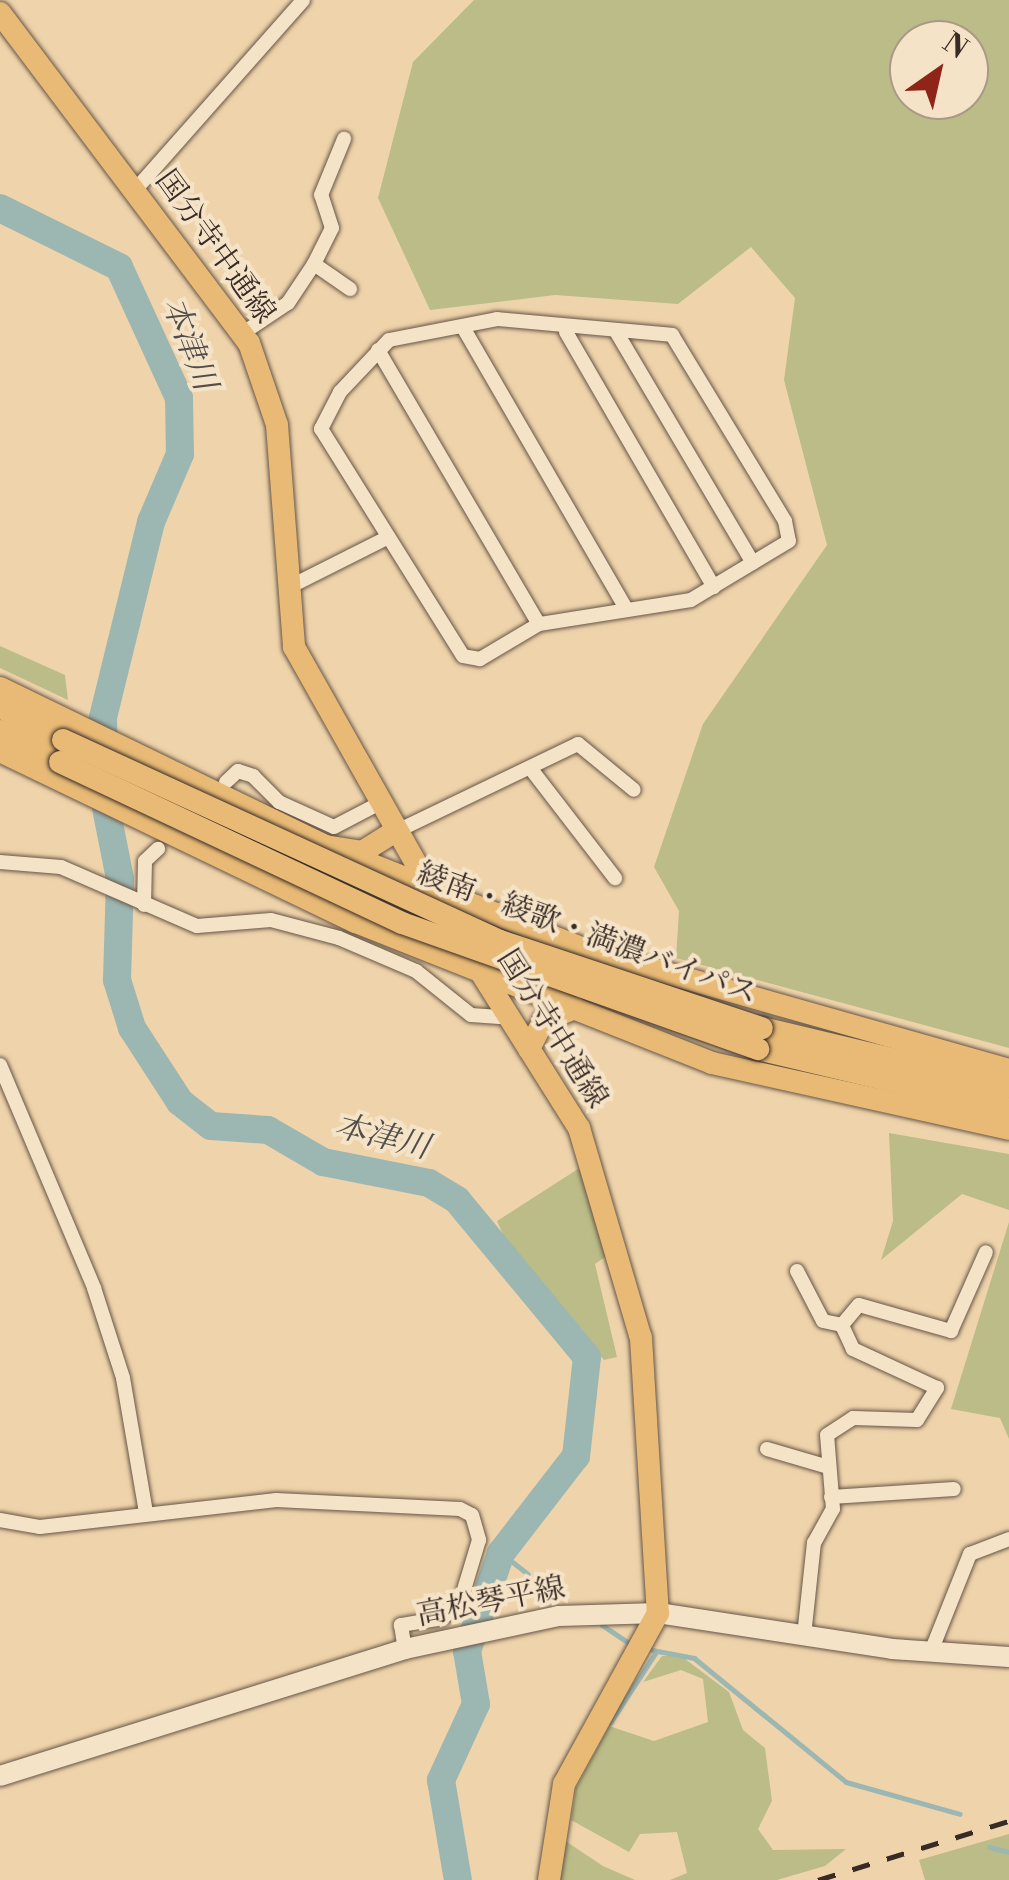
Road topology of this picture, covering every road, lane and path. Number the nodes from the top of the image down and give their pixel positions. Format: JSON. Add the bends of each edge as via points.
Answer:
{"nodes":[{"id":1,"x":303,"y":0,"type":"edge"},
{"id":2,"x":0,"y":13,"type":"edge"},
{"id":3,"x":344,"y":139,"type":"dead end"},
{"id":4,"x":136,"y":189,"type":"junction"},
{"id":5,"x":314,"y":264,"type":"junction"},
{"id":6,"x":350,"y":289,"type":"dead end"},
{"id":7,"x":464,"y":329,"type":"junction"},
{"id":8,"x":566,"y":332,"type":"junction"},
{"id":9,"x":242,"y":333,"type":"junction"},
{"id":10,"x":616,"y":333,"type":"junction"},
{"id":11,"x":378,"y":350,"type":"junction"},
{"id":12,"x":384,"y":540,"type":"junction"},
{"id":13,"x":753,"y":563,"type":"junction"},
{"id":14,"x":714,"y":587,"type":"junction"},
{"id":15,"x":284,"y":590,"type":"junction"},
{"id":16,"x":625,"y":607,"type":"junction"},
{"id":17,"x":539,"y":624,"type":"junction"},
{"id":18,"x":0,"y":688,"type":"edge"},
{"id":19,"x":0,"y":708,"type":"edge"},
{"id":20,"x":0,"y":731,"type":"edge"},
{"id":21,"x":62,"y":751,"type":"junction"},
{"id":22,"x":0,"y":752,"type":"edge"},
{"id":23,"x":531,"y":769,"type":"junction"},
{"id":24,"x":226,"y":782,"type":"dead end"},
{"id":25,"x":634,"y":790,"type":"dead end"},
{"id":26,"x":378,"y":804,"type":"junction"},
{"id":27,"x":394,"y":832,"type":"junction"},
{"id":28,"x":326,"y":846,"type":"junction"},
{"id":29,"x":158,"y":849,"type":"dead end"},
{"id":30,"x":0,"y":862,"type":"edge"},
{"id":31,"x":615,"y":878,"type":"dead end"},
{"id":32,"x":434,"y":896,"type":"junction"},
{"id":33,"x":139,"y":903,"type":"junction"},
{"id":34,"x":481,"y":971,"type":"junction"},
{"id":35,"x":576,"y":1008,"type":"junction"},
{"id":36,"x":510,"y":1018,"type":"junction"},
{"id":37,"x":760,"y":1038,"type":"junction"},
{"id":38,"x":529,"y":1049,"type":"junction"},
{"id":39,"x":0,"y":1066,"type":"edge"},
{"id":40,"x":1009,"y":1070,"type":"edge"},
{"id":41,"x":1009,"y":1087,"type":"edge"},
{"id":42,"x":1009,"y":1109,"type":"edge"},
{"id":43,"x":1009,"y":1129,"type":"edge"},
{"id":44,"x":986,"y":1252,"type":"dead end"},
{"id":45,"x":797,"y":1271,"type":"dead end"},
{"id":46,"x":842,"y":1326,"type":"junction"},
{"id":47,"x":767,"y":1450,"type":"dead end"},
{"id":48,"x":828,"y":1466,"type":"junction"},
{"id":49,"x":954,"y":1489,"type":"dead end"},
{"id":50,"x":832,"y":1497,"type":"junction"},
{"id":51,"x":146,"y":1514,"type":"junction"},
{"id":52,"x":0,"y":1520,"type":"edge"},
{"id":53,"x":1009,"y":1539,"type":"edge"},
{"id":54,"x":658,"y":1613,"type":"junction"},
{"id":55,"x":804,"y":1636,"type":"junction"},
{"id":56,"x":405,"y":1649,"type":"junction"},
{"id":57,"x":930,"y":1654,"type":"junction"},
{"id":58,"x":1009,"y":1657,"type":"edge"},
{"id":59,"x":0,"y":1776,"type":"edge"},
{"id":60,"x":549,"y":1880,"type":"edge"}],
"edges":[{"from":1,"to":4,"type":"street"},
{"from":2,"to":4,"type":"main road","name":"国分寺中通線"},
{"from":3,"to":5,"type":"street","via":[[322,195],[332,228]]},
{"from":4,"to":9,"type":"main road","name":"国分寺中通線"},
{"from":5,"to":6,"type":"street"},
{"from":5,"to":9,"type":"street","via":[[288,304]]},
{"from":7,"to":8,"type":"street","via":[[497,319]]},
{"from":7,"to":11,"type":"street","via":[[404,334]]},
{"from":7,"to":16,"type":"street"},
{"from":8,"to":10,"type":"street"},
{"from":8,"to":14,"type":"street"},
{"from":9,"to":15,"type":"main road","name":"国分寺中通線","via":[[277,425]]},
{"from":10,"to":13,"type":"street"},
{"from":10,"to":13,"type":"street","via":[[672,335],[786,521],[789,542]]},
{"from":11,"to":12,"type":"street","via":[[321,429]]},
{"from":11,"to":17,"type":"street"},
{"from":12,"to":15,"type":"street"},
{"from":12,"to":17,"type":"street","via":[[464,656],[480,659]]},
{"from":13,"to":14,"type":"street"},
{"from":14,"to":16,"type":"street","via":[[691,600]]},
{"from":15,"to":26,"type":"main road","name":"国分寺中通線","via":[[303,673]]},
{"from":16,"to":17,"type":"street"},
{"from":18,"to":21,"type":"main road"},
{"from":19,"to":21,"type":"main road","name":"綾南・綾歌・満濃バイパス"},
{"from":20,"to":21,"type":"main road","name":"綾南・綾歌・満濃バイパス"},
{"from":21,"to":22,"type":"main road"},
{"from":21,"to":28,"type":"main road","via":[[155,765]]},
{"from":21,"to":34,"type":"main road","via":[[148,827]]},
{"from":21,"to":37,"type":"main road","name":"綾南・綾歌・満濃バイパス","bridge":true,"via":[[402,923]]},
{"from":23,"to":25,"type":"street","via":[[578,744]]},
{"from":23,"to":27,"type":"street"},
{"from":23,"to":31,"type":"street"},
{"from":24,"to":26,"type":"street","via":[[238,770],[253,776],[279,802],[334,827]]},
{"from":26,"to":27,"type":"main road","name":"国分寺中通線"},
{"from":27,"to":28,"type":"main road","via":[[362,852]]},
{"from":27,"to":32,"type":"main road","name":"国分寺中通線"},
{"from":28,"to":32,"type":"main road"},
{"from":29,"to":33,"type":"street","via":[[145,861]]},
{"from":30,"to":33,"type":"street","via":[[39,860]]},
{"from":32,"to":34,"type":"main road","name":"国分寺中通線"},
{"from":32,"to":40,"type":"main road","via":[[862,1035]]},
{"from":33,"to":36,"type":"street","via":[[198,926],[270,920],[339,938],[416,971],[471,1015]]},
{"from":34,"to":35,"type":"main road"},
{"from":34,"to":36,"type":"main road","name":"国分寺中通線"},
{"from":35,"to":38,"type":"main road","via":[[543,1021]]},
{"from":35,"to":43,"type":"main road","via":[[789,1086]]},
{"from":36,"to":38,"type":"main road","name":"国分寺中通線"},
{"from":37,"to":41,"type":"main road","name":"綾南・綾歌・満濃バイパス"},
{"from":37,"to":42,"type":"main road","name":"綾南・綾歌・満濃バイパス"},
{"from":38,"to":54,"type":"main road","name":"国分寺中通線","via":[[579,1128],[634,1308]]},
{"from":39,"to":51,"type":"street","via":[[94,1288],[123,1378]]},
{"from":44,"to":46,"type":"street","via":[[951,1331],[859,1305]]},
{"from":45,"to":46,"type":"street","via":[[824,1321]]},
{"from":46,"to":48,"type":"street","via":[[854,1350],[937,1388],[917,1420],[853,1418],[827,1435]]},
{"from":47,"to":48,"type":"street"},
{"from":48,"to":50,"type":"street"},
{"from":49,"to":50,"type":"street"},
{"from":50,"to":55,"type":"street","via":[[814,1543]]},
{"from":51,"to":52,"type":"street","via":[[40,1527]]},
{"from":51,"to":56,"type":"street","via":[[324,1499],[472,1515],[480,1540],[460,1602],[443,1618],[401,1625]]},
{"from":53,"to":57,"type":"street","via":[[970,1554]]},
{"from":54,"to":55,"type":"main road","name":"高松琴平線"},
{"from":54,"to":56,"type":"main road","name":"高松琴平線","via":[[492,1627]]},
{"from":54,"to":60,"type":"main road","via":[[564,1784]]},
{"from":55,"to":57,"type":"main road","name":"高松琴平線"},
{"from":56,"to":59,"type":"main road","name":"高松琴平線"},
{"from":57,"to":58,"type":"main road","name":"高松琴平線"}]}
